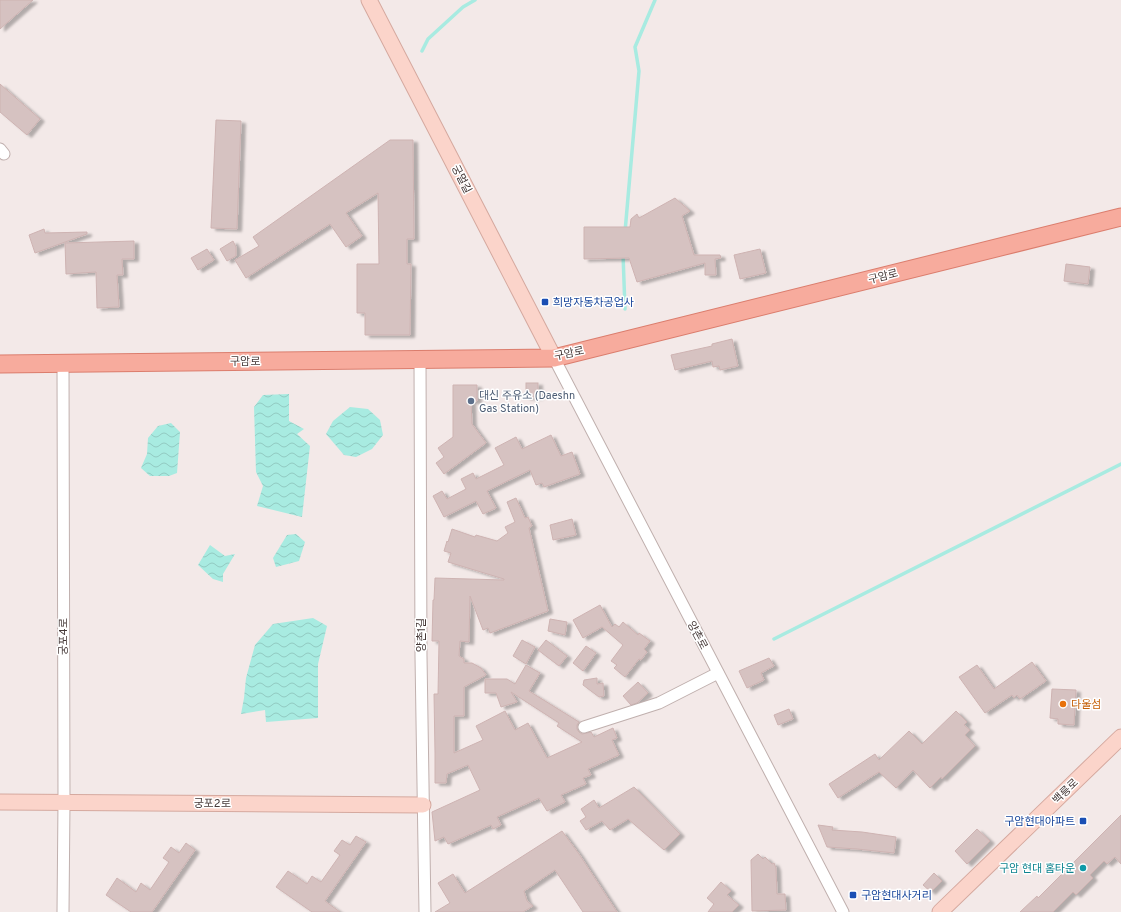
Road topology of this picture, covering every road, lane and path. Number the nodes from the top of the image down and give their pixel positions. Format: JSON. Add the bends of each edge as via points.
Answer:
{"nodes":[{"id":1,"x":369,"y":0,"type":"edge"},
{"id":2,"x":1121,"y":216,"type":"edge"},
{"id":3,"x":554,"y":358,"type":"junction"},
{"id":4,"x":420,"y":359,"type":"junction"},
{"id":5,"x":63,"y":362,"type":"junction"},
{"id":6,"x":0,"y":364,"type":"edge"},
{"id":7,"x":718,"y":673,"type":"junction"},
{"id":8,"x":584,"y":728,"type":"dead end"},
{"id":9,"x":1121,"y":737,"type":"edge"},
{"id":10,"x":0,"y":802,"type":"edge"},
{"id":11,"x":64,"y":802,"type":"junction"},
{"id":12,"x":423,"y":805,"type":"junction"},
{"id":13,"x":63,"y":912,"type":"edge"},
{"id":14,"x":425,"y":912,"type":"edge"},
{"id":15,"x":843,"y":912,"type":"edge"},
{"id":16,"x":940,"y":912,"type":"edge"}],
"edges":[{"from":1,"to":3,"type":"street","name":"궁멀길"},
{"from":2,"to":3,"type":"main road","name":"구암로"},
{"from":3,"to":4,"type":"main road","name":"구암로"},
{"from":3,"to":7,"type":"street","name":"양촌로"},
{"from":4,"to":5,"type":"main road","name":"구암로"},
{"from":4,"to":12,"type":"street","name":"양촌1길"},
{"from":5,"to":6,"type":"main road","name":"구암로"},
{"from":5,"to":11,"type":"street","name":"궁포4로"},
{"from":7,"to":8,"type":"street","via":[[659,703]]},
{"from":7,"to":15,"type":"street","name":"양촌로"},
{"from":9,"to":16,"type":"street","name":"백릉로"},
{"from":10,"to":11,"type":"street","name":"궁포2로"},
{"from":11,"to":12,"type":"street","name":"궁포2로"},
{"from":11,"to":13,"type":"street","name":"궁포4로"},
{"from":12,"to":14,"type":"street","name":"양촌1길"}]}
